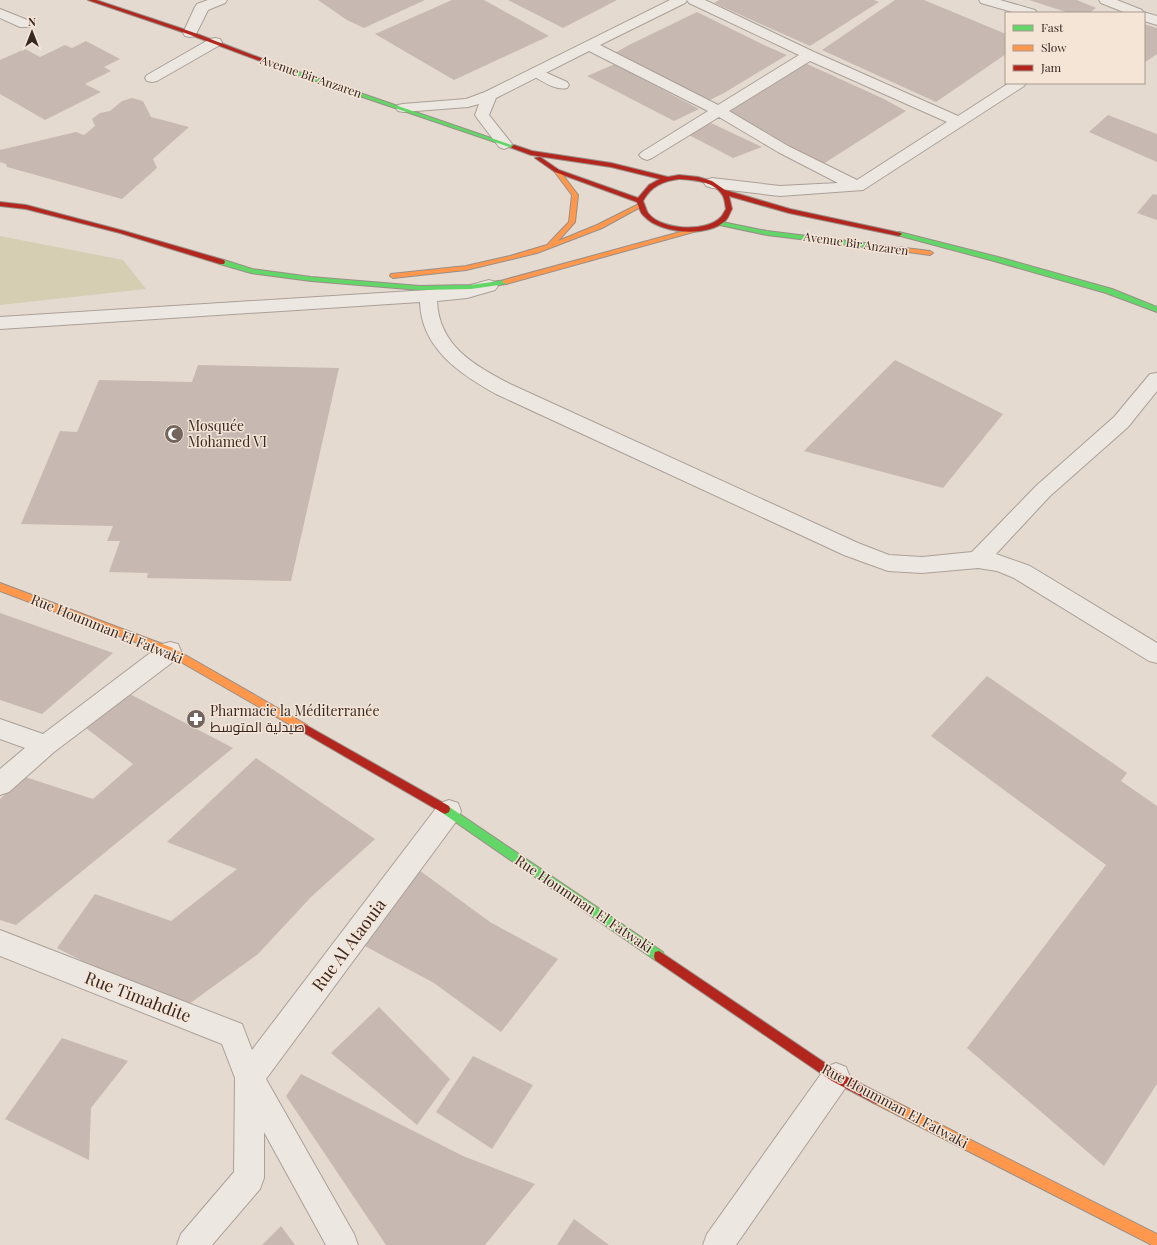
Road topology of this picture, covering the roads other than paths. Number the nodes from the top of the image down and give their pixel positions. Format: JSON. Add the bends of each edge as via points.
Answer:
{"nodes":[{"id":1,"x":91,"y":0,"type":"edge"},
{"id":2,"x":220,"y":0,"type":"edge"},
{"id":3,"x":680,"y":0,"type":"edge"},
{"id":4,"x":694,"y":0,"type":"edge"},
{"id":5,"x":986,"y":0,"type":"edge"},
{"id":6,"x":1106,"y":0,"type":"edge"},
{"id":7,"x":1138,"y":11,"type":"edge"},
{"id":8,"x":1027,"y":12,"type":"edge"},
{"id":9,"x":0,"y":13,"type":"edge"},
{"id":10,"x":1145,"y":15,"type":"edge"},
{"id":11,"x":1157,"y":21,"type":"edge"},
{"id":12,"x":25,"y":24,"type":"dead end"},
{"id":13,"x":190,"y":33,"type":"junction"},
{"id":14,"x":215,"y":42,"type":"junction"},
{"id":15,"x":589,"y":45,"type":"junction"},
{"id":16,"x":809,"y":55,"type":"junction"},
{"id":17,"x":536,"y":72,"type":"junction"},
{"id":18,"x":152,"y":78,"type":"dead end"},
{"id":19,"x":1017,"y":84,"type":"edge"},
{"id":20,"x":562,"y":85,"type":"dead end"},
{"id":21,"x":490,"y":95,"type":"junction"},
{"id":22,"x":403,"y":108,"type":"junction"},
{"id":23,"x":717,"y":110,"type":"junction"},
{"id":24,"x":960,"y":122,"type":"junction"},
{"id":25,"x":504,"y":144,"type":"junction"},
{"id":26,"x":531,"y":153,"type":"junction"},
{"id":27,"x":647,"y":154,"type":"dead end"},
{"id":28,"x":557,"y":171,"type":"junction"},
{"id":29,"x":668,"y":179,"type":"junction"},
{"id":30,"x":857,"y":186,"type":"junction"},
{"id":31,"x":718,"y":188,"type":"junction"},
{"id":32,"x":640,"y":203,"type":"junction"},
{"id":33,"x":0,"y":204,"type":"edge"},
{"id":34,"x":717,"y":223,"type":"junction"},
{"id":35,"x":695,"y":230,"type":"junction"},
{"id":36,"x":548,"y":248,"type":"junction"},
{"id":37,"x":996,"y":259,"type":"junction"},
{"id":38,"x":346,"y":281,"type":"junction"},
{"id":39,"x":496,"y":283,"type":"junction"},
{"id":40,"x":364,"y":284,"type":"junction"},
{"id":41,"x":428,"y":296,"type":"junction"},
{"id":42,"x":344,"y":302,"type":"junction"},
{"id":43,"x":1157,"y":310,"type":"edge"},
{"id":44,"x":0,"y":323,"type":"edge"},
{"id":45,"x":1157,"y":379,"type":"edge"},
{"id":46,"x":978,"y":560,"type":"junction"},
{"id":47,"x":0,"y":587,"type":"edge"},
{"id":48,"x":170,"y":651,"type":"junction"},
{"id":49,"x":1157,"y":654,"type":"edge"},
{"id":50,"x":0,"y":730,"type":"edge"},
{"id":51,"x":46,"y":745,"type":"junction"},
{"id":52,"x":0,"y":784,"type":"edge"},
{"id":53,"x":449,"y":811,"type":"junction"},
{"id":54,"x":0,"y":943,"type":"edge"},
{"id":55,"x":836,"y":1077,"type":"junction"},
{"id":56,"x":249,"y":1078,"type":"junction"},
{"id":57,"x":1157,"y":1242,"type":"edge"},
{"id":58,"x":192,"y":1245,"type":"edge"},
{"id":59,"x":343,"y":1245,"type":"edge"},
{"id":60,"x":718,"y":1245,"type":"edge"}],
"edges":[{"from":1,"to":13,"type":"street","name":"Avenue Bir Anzaren"},
{"from":2,"to":13,"type":"street","via":[[202,7]]},
{"from":3,"to":15,"type":"street"},
{"from":4,"to":16,"type":"street"},
{"from":5,"to":8,"type":"street"},
{"from":6,"to":7,"type":"street"},
{"from":9,"to":12,"type":"street"},
{"from":10,"to":11,"type":"street"},
{"from":13,"to":14,"type":"street","name":"Avenue Bir Anzaren"},
{"from":14,"to":18,"type":"street"},
{"from":14,"to":22,"type":"street","name":"Avenue Bir Anzaren","via":[[299,74]]},
{"from":15,"to":17,"type":"street"},
{"from":15,"to":23,"type":"street"},
{"from":16,"to":23,"type":"street"},
{"from":16,"to":24,"type":"street"},
{"from":17,"to":20,"type":"street"},
{"from":17,"to":21,"type":"street"},
{"from":19,"to":24,"type":"street"},
{"from":21,"to":22,"type":"street","via":[[468,103]]},
{"from":21,"to":25,"type":"street","via":[[482,115]]},
{"from":22,"to":25,"type":"street","name":"Avenue Bir Anzaren"},
{"from":23,"to":27,"type":"street"},
{"from":23,"to":30,"type":"street","via":[[783,149]]},
{"from":24,"to":30,"type":"street"},
{"from":25,"to":26,"type":"street","name":"Avenue Bir Anzaren"},
{"from":26,"to":28,"type":"street","name":"Avenue Bir Anzaren"},
{"from":26,"to":29,"type":"street","name":"Avenue Bir Anzaren","via":[[611,165]]},
{"from":28,"to":32,"type":"street","name":"Avenue Bir Anzaren"},
{"from":28,"to":36,"type":"street","via":[[575,195],[574,207],[572,222]]},
{"from":29,"to":31,"type":"street","via":[[690,178]]},
{"from":29,"to":32,"type":"street","via":[[659,181],[646,190]]},
{"from":30,"to":31,"type":"street","via":[[780,191]]},
{"from":31,"to":34,"type":"street","via":[[729,200],[729,209],[725,217]]},
{"from":31,"to":37,"type":"street","name":"Avenue Bir Anzaren","via":[[789,211],[861,225]]},
{"from":32,"to":35,"type":"street","via":[[646,216],[659,224],[676,229]]},
{"from":32,"to":36,"type":"street","via":[[598,229]]},
{"from":33,"to":38,"type":"street","via":[[26,207],[122,232],[251,271]]},
{"from":34,"to":35,"type":"street"},
{"from":34,"to":37,"type":"street","name":"Avenue Bir Anzaren","via":[[767,233],[905,251]]},
{"from":35,"to":39,"type":"street","via":[[523,278]]},
{"from":36,"to":40,"type":"street","via":[[493,262],[436,272],[395,275]]},
{"from":37,"to":43,"type":"street","name":"Avenue Bir Anzaren","via":[[1109,291]]},
{"from":38,"to":40,"type":"street"},
{"from":38,"to":42,"type":"street"},
{"from":39,"to":40,"type":"street","via":[[420,288]]},
{"from":39,"to":41,"type":"street","via":[[467,292]]},
{"from":41,"to":42,"type":"street"},
{"from":41,"to":46,"type":"street","via":[[430,318],[439,339],[450,353],[476,375],[503,389],[851,549],[888,563],[922,565]]},
{"from":42,"to":44,"type":"street"},
{"from":45,"to":46,"type":"street","via":[[1121,422],[1042,491]]},
{"from":46,"to":49,"type":"street","via":[[999,563],[1022,572]]},
{"from":47,"to":48,"type":"street","name":"Rue Houmman El Fatwaki"},
{"from":48,"to":51,"type":"street"},
{"from":48,"to":53,"type":"street","name":"Rue Houmman El Fatwaki"},
{"from":50,"to":51,"type":"street"},
{"from":51,"to":52,"type":"street"},
{"from":53,"to":55,"type":"street","name":"Rue Houmman El Fatwaki"},
{"from":53,"to":56,"type":"street","name":"Rue Al Ataouia"},
{"from":54,"to":56,"type":"street","name":"Rue Timahdite","via":[[232,1034]]},
{"from":55,"to":57,"type":"street","name":"Rue Houmman El Fatwaki"},
{"from":55,"to":60,"type":"street"},
{"from":56,"to":58,"type":"street","via":[[249,1178]]},
{"from":56,"to":59,"type":"street"}]}
